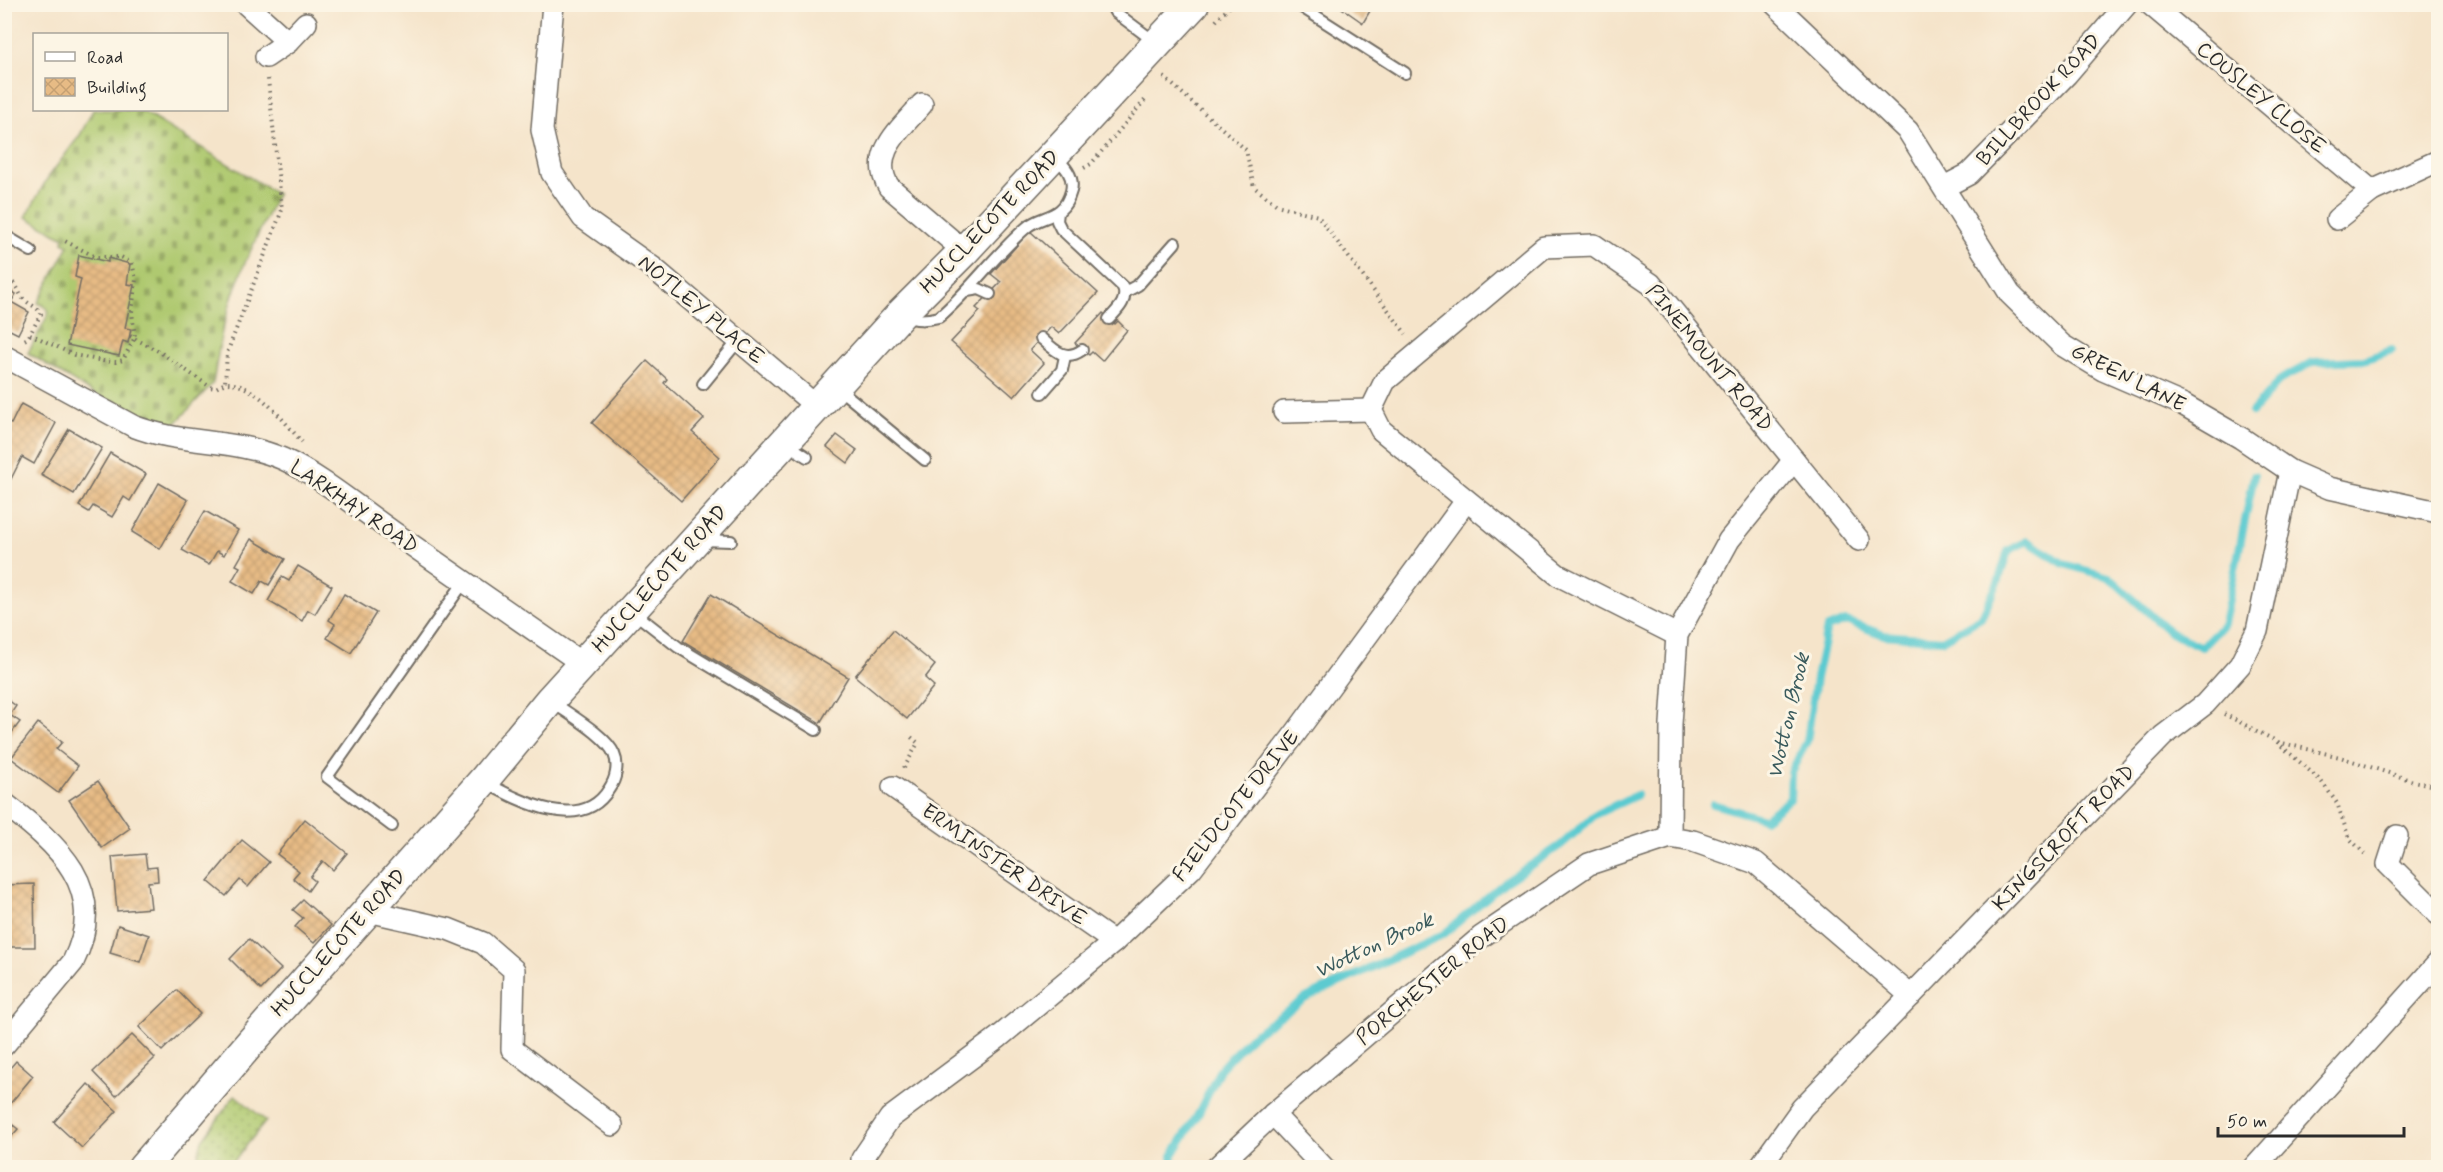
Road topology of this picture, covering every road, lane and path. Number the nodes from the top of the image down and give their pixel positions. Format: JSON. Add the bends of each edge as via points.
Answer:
{"nodes":[{"id":1,"x":246,"y":4,"type":"edge"},
{"id":2,"x":553,"y":4,"type":"edge"},
{"id":3,"x":1111,"y":4,"type":"edge"},
{"id":4,"x":1194,"y":4,"type":"edge"},
{"id":5,"x":1298,"y":4,"type":"edge"},
{"id":6,"x":1775,"y":4,"type":"edge"},
{"id":7,"x":2127,"y":4,"type":"edge"},
{"id":8,"x":2151,"y":4,"type":"edge"},
{"id":9,"x":306,"y":23,"type":"dead end"},
{"id":10,"x":288,"y":42,"type":"junction"},
{"id":11,"x":1158,"y":44,"type":"junction"},
{"id":12,"x":266,"y":57,"type":"joint"},
{"id":13,"x":1405,"y":73,"type":"dead end"},
{"id":14,"x":1164,"y":77,"type":"dead end"},
{"id":15,"x":922,"y":104,"type":"dead end"},
{"id":16,"x":1054,"y":155,"type":"junction"},
{"id":17,"x":2439,"y":160,"type":"edge"},
{"id":18,"x":1944,"y":187,"type":"junction"},
{"id":19,"x":2372,"y":190,"type":"junction"},
{"id":20,"x":1058,"y":212,"type":"junction"},
{"id":21,"x":2337,"y":219,"type":"dead end"},
{"id":22,"x":4,"y":235,"type":"edge"},
{"id":23,"x":63,"y":240,"type":"dead end"},
{"id":24,"x":1175,"y":243,"type":"dead end"},
{"id":25,"x":31,"y":251,"type":"dead end"},
{"id":26,"x":964,"y":251,"type":"junction"},
{"id":27,"x":13,"y":283,"type":"dead end"},
{"id":28,"x":967,"y":291,"type":"junction"},
{"id":29,"x":1125,"y":292,"type":"junction"},
{"id":30,"x":990,"y":294,"type":"dead end"},
{"id":31,"x":902,"y":314,"type":"junction"},
{"id":32,"x":1109,"y":319,"type":"dead end"},
{"id":33,"x":30,"y":334,"type":"junction"},
{"id":34,"x":132,"y":337,"type":"junction"},
{"id":35,"x":1041,"y":338,"type":"dead end"},
{"id":36,"x":22,"y":340,"type":"dead end"},
{"id":37,"x":738,"y":341,"type":"junction"},
{"id":38,"x":1082,"y":350,"type":"dead end"},
{"id":39,"x":1419,"y":351,"type":"junction"},
{"id":40,"x":4,"y":356,"type":"edge"},
{"id":41,"x":1065,"y":356,"type":"junction"},
{"id":42,"x":225,"y":383,"type":"junction"},
{"id":43,"x":703,"y":384,"type":"dead end"},
{"id":44,"x":1042,"y":393,"type":"dead end"},
{"id":45,"x":826,"y":396,"type":"junction"},
{"id":46,"x":1371,"y":410,"type":"junction"},
{"id":47,"x":1284,"y":412,"type":"dead end"},
{"id":48,"x":303,"y":443,"type":"dead end"},
{"id":49,"x":925,"y":460,"type":"dead end"},
{"id":50,"x":1794,"y":460,"type":"junction"},
{"id":51,"x":2290,"y":471,"type":"junction"},
{"id":52,"x":1466,"y":501,"type":"junction"},
{"id":53,"x":2439,"y":512,"type":"edge"},
{"id":54,"x":697,"y":539,"type":"junction"},
{"id":55,"x":1859,"y":540,"type":"dead end"},
{"id":56,"x":731,"y":541,"type":"dead end"},
{"id":57,"x":464,"y":582,"type":"junction"},
{"id":58,"x":632,"y":610,"type":"junction"},
{"id":59,"x":1677,"y":635,"type":"junction"},
{"id":60,"x":583,"y":664,"type":"junction"},
{"id":61,"x":550,"y":700,"type":"junction"},
{"id":62,"x":2205,"y":704,"type":"junction"},
{"id":63,"x":816,"y":730,"type":"dead end"},
{"id":64,"x":910,"y":736,"type":"dead end"},
{"id":65,"x":2276,"y":741,"type":"junction"},
{"id":66,"x":483,"y":781,"type":"junction"},
{"id":67,"x":894,"y":787,"type":"joint"},
{"id":68,"x":2439,"y":787,"type":"edge"},
{"id":69,"x":4,"y":803,"type":"edge"},
{"id":70,"x":392,"y":826,"type":"dead end"},
{"id":71,"x":2397,"y":836,"type":"dead end"},
{"id":72,"x":1670,"y":837,"type":"junction"},
{"id":73,"x":2353,"y":844,"type":"dead end"},
{"id":74,"x":368,"y":911,"type":"junction"},
{"id":75,"x":2439,"y":914,"type":"edge"},
{"id":76,"x":1114,"y":942,"type":"junction"},
{"id":77,"x":2439,"y":963,"type":"edge"},
{"id":78,"x":1911,"y":996,"type":"junction"},
{"id":79,"x":4,"y":1045,"type":"edge"},
{"id":80,"x":1273,"y":1114,"type":"junction"},
{"id":81,"x":612,"y":1125,"type":"dead end"},
{"id":82,"x":146,"y":1166,"type":"edge"},
{"id":83,"x":865,"y":1167,"type":"edge"},
{"id":84,"x":1216,"y":1167,"type":"edge"},
{"id":85,"x":1324,"y":1167,"type":"edge"},
{"id":86,"x":1760,"y":1167,"type":"edge"},
{"id":87,"x":2254,"y":1167,"type":"edge"}],
"edges":[{"from":1,"to":10,"type":"street"},
{"from":2,"to":37,"type":"street","name":"NOTLEY PLACE","via":[[542,130],[552,172],[583,218],[652,267]]},
{"from":3,"to":11,"type":"lane","via":[[1115,12]]},
{"from":4,"to":11,"type":"street","name":"HUCCLECOTE ROAD"},
{"from":5,"to":13,"type":"lane"},
{"from":6,"to":18,"type":"street","name":"GREEN LANE","via":[[1908,131]]},
{"from":7,"to":18,"type":"street","name":"BILLBROOK ROAD","via":[[2067,74],[1969,174]]},
{"from":8,"to":19,"type":"street","name":"COUSLEY CLOSE"},
{"from":9,"to":10,"type":"street"},
{"from":10,"to":12,"type":"street"},
{"from":11,"to":16,"type":"street","name":"HUCCLECOTE ROAD"},
{"from":12,"to":42,"type":"path","via":[[282,210],[227,353]]},
{"from":14,"to":39,"type":"path","via":[[1246,150],[1254,187],[1277,205],[1318,216]]},
{"from":15,"to":26,"type":"street","via":[[886,148],[883,179]]},
{"from":16,"to":20,"type":"lane","via":[[1066,168],[1072,183],[1068,199]]},
{"from":16,"to":26,"type":"street","name":"HUCCLECOTE ROAD"},
{"from":17,"to":19,"type":"street"},
{"from":18,"to":51,"type":"street","name":"GREEN LANE","via":[[2010,294],[2062,345],[2103,370],[2184,405]]},
{"from":19,"to":21,"type":"street"},
{"from":20,"to":28,"type":"lane","via":[[1026,228]]},
{"from":20,"to":29,"type":"lane","via":[[1061,229],[1120,282]]},
{"from":22,"to":25,"type":"lane"},
{"from":23,"to":34,"type":"path","via":[[96,257],[121,257],[132,263],[136,279]]},
{"from":24,"to":29,"type":"lane","via":[[1138,285]]},
{"from":26,"to":31,"type":"street","name":"HUCCLECOTE ROAD"},
{"from":27,"to":33,"type":"path","via":[[24,300],[40,312]]},
{"from":28,"to":30,"type":"lane","via":[[979,289]]},
{"from":28,"to":31,"type":"lane","via":[[939,317],[912,319]]},
{"from":29,"to":32,"type":"lane","via":[[1123,303]]},
{"from":31,"to":45,"type":"street","name":"HUCCLECOTE ROAD"},
{"from":33,"to":34,"type":"path","via":[[74,355],[116,362],[123,360]]},
{"from":33,"to":36,"type":"path"},
{"from":34,"to":42,"type":"path","via":[[210,387]]},
{"from":35,"to":41,"type":"lane"},
{"from":37,"to":43,"type":"lane"},
{"from":37,"to":45,"type":"street","name":"NOTLEY PLACE"},
{"from":38,"to":41,"type":"lane"},
{"from":39,"to":46,"type":"street","name":"PINEMOUNT ROAD","via":[[1385,381]]},
{"from":39,"to":50,"type":"street","name":"PINEMOUNT ROAD","via":[[1544,247],[1594,246],[1651,284]]},
{"from":40,"to":57,"type":"street","name":"LARKHAY ROAD","via":[[149,433],[240,445],[285,460]]},
{"from":41,"to":44,"type":"lane","via":[[1062,369]]},
{"from":42,"to":48,"type":"path","via":[[247,388]]},
{"from":45,"to":49,"type":"lane"},
{"from":45,"to":54,"type":"street","name":"HUCCLECOTE ROAD","via":[[796,450]]},
{"from":46,"to":47,"type":"street"},
{"from":46,"to":52,"type":"street","via":[[1381,430]]},
{"from":50,"to":55,"type":"street","name":"PINEMOUNT ROAD"},
{"from":50,"to":59,"type":"street","via":[[1729,540]]},
{"from":51,"to":53,"type":"street","name":"GREEN LANE","via":[[2328,488]]},
{"from":51,"to":62,"type":"street","name":"KINGSCROFT ROAD","via":[[2257,632],[2240,665]]},
{"from":52,"to":59,"type":"street","via":[[1558,575]]},
{"from":52,"to":76,"type":"street","name":"FIELDCOTE DRIVE","via":[[1191,869]]},
{"from":54,"to":56,"type":"lane"},
{"from":54,"to":58,"type":"street","name":"HUCCLECOTE ROAD"},
{"from":57,"to":60,"type":"street","name":"LARKHAY ROAD"},
{"from":57,"to":70,"type":"lane","via":[[327,777]]},
{"from":58,"to":60,"type":"street","name":"HUCCLECOTE ROAD"},
{"from":58,"to":63,"type":"lane","via":[[678,647]]},
{"from":59,"to":72,"type":"street"},
{"from":60,"to":61,"type":"street","name":"HUCCLECOTE ROAD"},
{"from":61,"to":66,"type":"street","name":"HUCCLECOTE ROAD"},
{"from":61,"to":66,"type":"lane","via":[[605,741],[614,754],[617,768],[603,799],[579,810],[555,811],[519,800]]},
{"from":62,"to":65,"type":"path"},
{"from":62,"to":78,"type":"street","name":"KINGSCROFT ROAD","via":[[2163,736]]},
{"from":64,"to":67,"type":"path","via":[[918,743]]},
{"from":65,"to":68,"type":"path"},
{"from":65,"to":73,"type":"path","via":[[2321,781],[2337,802]]},
{"from":66,"to":74,"type":"street","name":"HUCCLECOTE ROAD"},
{"from":67,"to":76,"type":"street","name":"ERMINSTER DRIVE"},
{"from":69,"to":79,"type":"street","via":[[40,830],[71,866],[80,884],[85,917],[80,948],[73,962]]},
{"from":71,"to":75,"type":"street","via":[[2383,858]]},
{"from":72,"to":78,"type":"street","via":[[1756,863]]},
{"from":72,"to":80,"type":"street","name":"PORCHESTER ROAD","via":[[1589,864],[1481,937]]},
{"from":74,"to":81,"type":"street","via":[[448,929],[483,943],[514,970],[512,1049]]},
{"from":74,"to":82,"type":"street","name":"HUCCLECOTE ROAD"},
{"from":76,"to":83,"type":"street","name":"FIELDCOTE DRIVE","via":[[999,1037],[891,1118],[862,1159]]},
{"from":77,"to":87,"type":"street"},
{"from":78,"to":86,"type":"street","name":"KINGSCROFT ROAD","via":[[1802,1108]]},
{"from":80,"to":84,"type":"street","name":"PORCHESTER ROAD"},
{"from":80,"to":85,"type":"street"}]}
